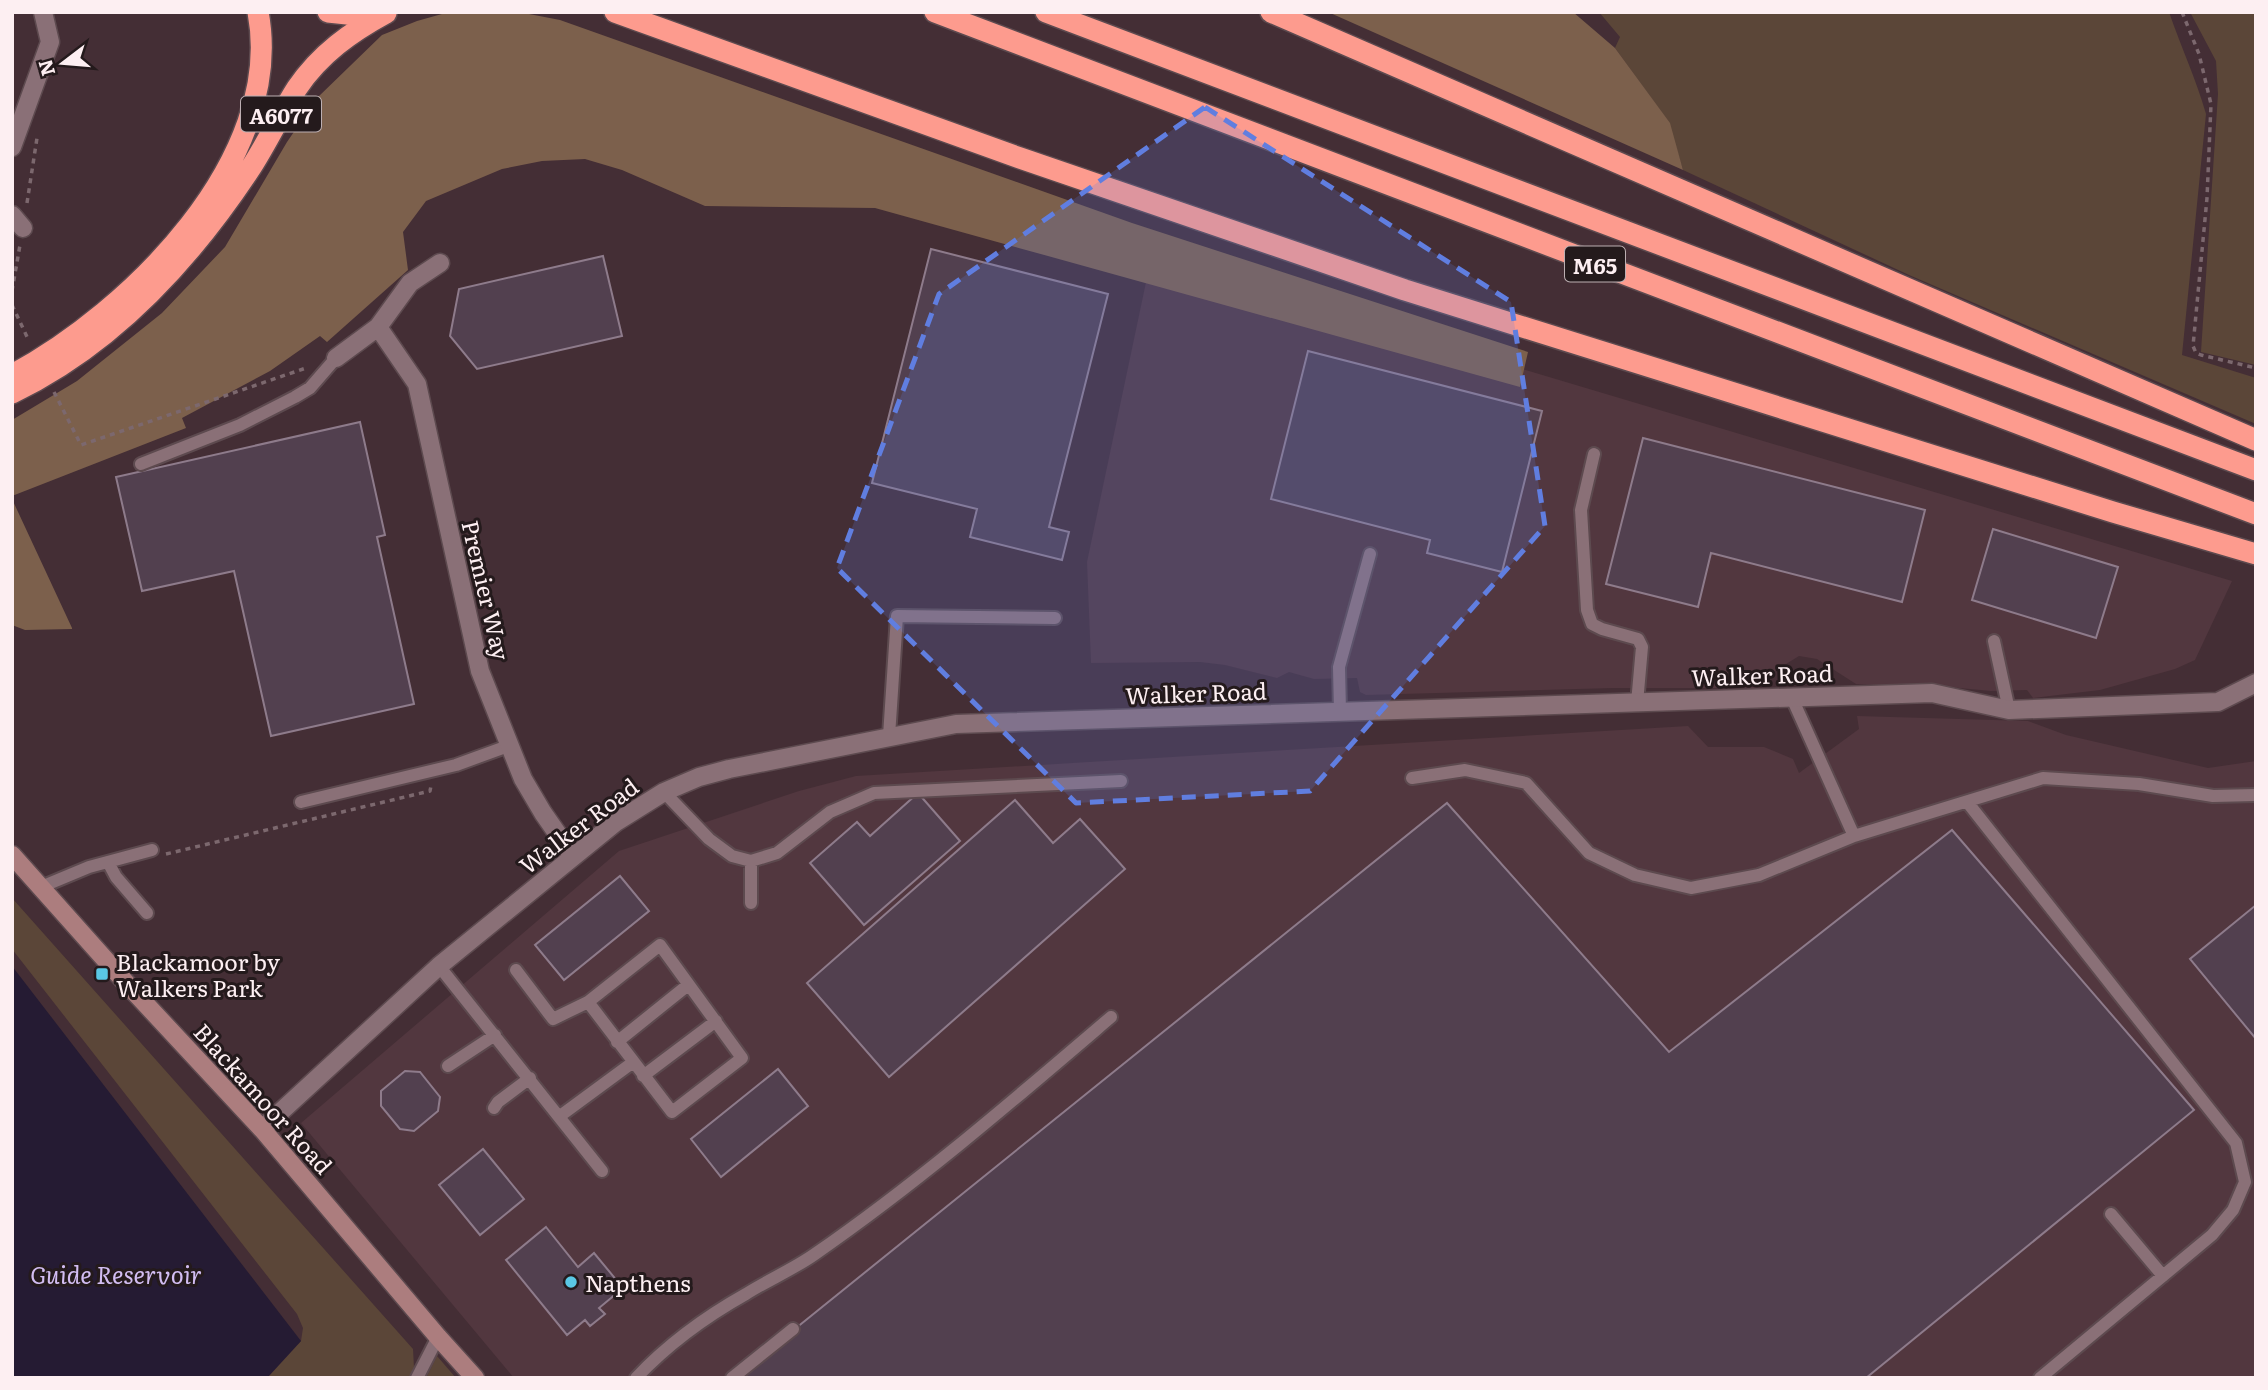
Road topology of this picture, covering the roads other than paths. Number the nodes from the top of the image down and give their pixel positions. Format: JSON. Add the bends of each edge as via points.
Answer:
{"nodes":[{"id":1,"x":43,"y":12,"type":"edge"},
{"id":2,"x":258,"y":12,"type":"edge"},
{"id":3,"x":328,"y":12,"type":"edge"},
{"id":4,"x":615,"y":12,"type":"edge"},
{"id":5,"x":935,"y":12,"type":"edge"},
{"id":6,"x":1046,"y":12,"type":"edge"},
{"id":7,"x":1271,"y":12,"type":"edge"},
{"id":8,"x":387,"y":13,"type":"edge"},
{"id":9,"x":12,"y":147,"type":"edge"},
{"id":10,"x":440,"y":263,"type":"dead end"},
{"id":11,"x":378,"y":327,"type":"junction"},
{"id":12,"x":336,"y":358,"type":"joint"},
{"id":13,"x":43,"y":369,"type":"junction"},
{"id":14,"x":12,"y":375,"type":"edge"},
{"id":15,"x":12,"y":393,"type":"edge"},
{"id":16,"x":2256,"y":440,"type":"edge"},
{"id":17,"x":1594,"y":454,"type":"dead end"},
{"id":18,"x":141,"y":464,"type":"dead end"},
{"id":19,"x":2256,"y":470,"type":"edge"},
{"id":20,"x":2256,"y":514,"type":"edge"},
{"id":21,"x":1370,"y":554,"type":"dead end"},
{"id":22,"x":2256,"y":554,"type":"edge"},
{"id":23,"x":1055,"y":618,"type":"dead end"},
{"id":24,"x":1994,"y":641,"type":"dead end"},
{"id":25,"x":2256,"y":683,"type":"edge"},
{"id":26,"x":1792,"y":698,"type":"junction"},
{"id":27,"x":1637,"y":703,"type":"junction"},
{"id":28,"x":2009,"y":710,"type":"junction"},
{"id":29,"x":1340,"y":712,"type":"junction"},
{"id":30,"x":889,"y":736,"type":"junction"},
{"id":31,"x":511,"y":745,"type":"junction"},
{"id":32,"x":1412,"y":778,"type":"dead end"},
{"id":33,"x":1121,"y":781,"type":"dead end"},
{"id":34,"x":664,"y":792,"type":"junction"},
{"id":35,"x":2256,"y":795,"type":"edge"},
{"id":36,"x":301,"y":802,"type":"dead end"},
{"id":37,"x":1968,"y":803,"type":"junction"},
{"id":38,"x":1854,"y":836,"type":"junction"},
{"id":39,"x":152,"y":850,"type":"road end"},
{"id":40,"x":12,"y":855,"type":"edge"},
{"id":41,"x":573,"y":856,"type":"junction"},
{"id":42,"x":751,"y":861,"type":"junction"},
{"id":43,"x":108,"y":862,"type":"junction"},
{"id":44,"x":41,"y":887,"type":"junction"},
{"id":45,"x":751,"y":903,"type":"dead end"},
{"id":46,"x":147,"y":913,"type":"dead end"},
{"id":47,"x":439,"y":965,"type":"junction"},
{"id":48,"x":516,"y":970,"type":"dead end"},
{"id":49,"x":688,"y":985,"type":"junction"},
{"id":50,"x":588,"y":1002,"type":"junction"},
{"id":51,"x":1111,"y":1017,"type":"dead end"},
{"id":52,"x":716,"y":1021,"type":"junction"},
{"id":53,"x":495,"y":1035,"type":"junction"},
{"id":54,"x":617,"y":1042,"type":"junction"},
{"id":55,"x":632,"y":1063,"type":"junction"},
{"id":56,"x":448,"y":1066,"type":"dead end"},
{"id":57,"x":643,"y":1076,"type":"junction"},
{"id":58,"x":530,"y":1078,"type":"junction"},
{"id":59,"x":494,"y":1108,"type":"dead end"},
{"id":60,"x":560,"y":1116,"type":"junction"},
{"id":61,"x":262,"y":1129,"type":"junction"},
{"id":62,"x":602,"y":1171,"type":"dead end"},
{"id":63,"x":2111,"y":1214,"type":"dead end"},
{"id":64,"x":2163,"y":1276,"type":"junction"},
{"id":65,"x":793,"y":1329,"type":"dead end"},
{"id":66,"x":438,"y":1337,"type":"junction"},
{"id":67,"x":417,"y":1378,"type":"edge"},
{"id":68,"x":475,"y":1378,"type":"edge"},
{"id":69,"x":636,"y":1378,"type":"edge"},
{"id":70,"x":732,"y":1378,"type":"edge"},
{"id":71,"x":2040,"y":1378,"type":"edge"}],
"edges":[{"from":1,"to":9,"type":"street","via":[[50,42]]},
{"from":2,"to":13,"type":"highway","number":"A6077","via":[[262,46],[258,91],[228,168],[190,223],[137,284]]},
{"from":3,"to":8,"type":"highway","number":"A6077"},
{"from":4,"to":22,"type":"highway","via":[[1405,290]]},
{"from":5,"to":20,"type":"highway","number":"M65"},
{"from":6,"to":19,"type":"highway","number":"M65"},
{"from":7,"to":16,"type":"highway"},
{"from":8,"to":13,"type":"highway","number":"A6077","via":[[343,39],[311,70],[252,165],[172,272],[97,342]]},
{"from":10,"to":11,"type":"street","via":[[410,283]]},
{"from":11,"to":12,"type":"street"},
{"from":11,"to":31,"type":"street","name":"Premier Way","via":[[417,384],[480,671]]},
{"from":12,"to":18,"type":"lane","via":[[310,388],[295,397],[240,425]]},
{"from":13,"to":14,"type":"highway","number":"A6077"},
{"from":13,"to":15,"type":"highway","number":"A6077"},
{"from":17,"to":27,"type":"lane","via":[[1581,510],[1587,610],[1592,624],[1638,639],[1642,647]]},
{"from":21,"to":29,"type":"lane","via":[[1339,667]]},
{"from":23,"to":30,"type":"lane","via":[[897,616]]},
{"from":24,"to":28,"type":"lane"},
{"from":25,"to":28,"type":"street","name":"Walker Road","via":[[2218,702]]},
{"from":26,"to":27,"type":"street","name":"Walker Road"},
{"from":26,"to":28,"type":"street","name":"Walker Road","via":[[1933,693]]},
{"from":26,"to":38,"type":"lane"},
{"from":27,"to":29,"type":"street","name":"Walker Road"},
{"from":29,"to":30,"type":"street","name":"Walker Road","via":[[956,724]]},
{"from":30,"to":34,"type":"street","name":"Walker Road","via":[[729,769]]},
{"from":31,"to":36,"type":"lane","via":[[434,771]]},
{"from":31,"to":41,"type":"street","name":"Premier Way","via":[[523,779]]},
{"from":32,"to":38,"type":"lane","via":[[1465,770],[1526,783],[1589,853],[1635,875],[1691,888],[1759,875]]},
{"from":33,"to":42,"type":"lane","via":[[874,793],[830,811],[777,853]]},
{"from":34,"to":41,"type":"street","name":"Walker Road"},
{"from":34,"to":42,"type":"lane","via":[[709,839],[732,856]]},
{"from":35,"to":37,"type":"lane","via":[[2213,796],[2139,784],[2043,778]]},
{"from":37,"to":38,"type":"lane"},
{"from":37,"to":64,"type":"lane","via":[[2236,1143],[2245,1182],[2233,1210],[2212,1235]]},
{"from":39,"to":43,"type":"lane"},
{"from":40,"to":44,"type":"main road","name":"Blackamoor Road"},
{"from":41,"to":47,"type":"street","name":"Walker Road"},
{"from":42,"to":45,"type":"lane"},
{"from":43,"to":44,"type":"lane"},
{"from":43,"to":46,"type":"lane"},
{"from":44,"to":61,"type":"main road","name":"Blackamoor Road"},
{"from":47,"to":53,"type":"lane"},
{"from":47,"to":61,"type":"street","name":"Walker Road"},
{"from":48,"to":50,"type":"lane","via":[[553,1019]]},
{"from":49,"to":50,"type":"lane","via":[[660,945]]},
{"from":49,"to":52,"type":"lane"},
{"from":49,"to":54,"type":"lane"},
{"from":50,"to":54,"type":"lane"},
{"from":51,"to":69,"type":"lane","via":[[980,1128],[814,1256],[689,1330]]},
{"from":52,"to":57,"type":"lane"},
{"from":52,"to":57,"type":"lane","via":[[742,1058],[672,1112]]},
{"from":53,"to":56,"type":"lane"},
{"from":53,"to":58,"type":"lane"},
{"from":54,"to":55,"type":"lane"},
{"from":55,"to":57,"type":"lane"},
{"from":55,"to":60,"type":"lane"},
{"from":58,"to":59,"type":"lane"},
{"from":58,"to":60,"type":"lane"},
{"from":60,"to":62,"type":"lane"},
{"from":61,"to":66,"type":"main road","name":"Blackamoor Road"},
{"from":63,"to":64,"type":"lane"},
{"from":64,"to":71,"type":"lane"},
{"from":65,"to":70,"type":"lane"},
{"from":66,"to":67,"type":"lane"},
{"from":66,"to":68,"type":"main road","name":"Blackamoor Road"}]}
